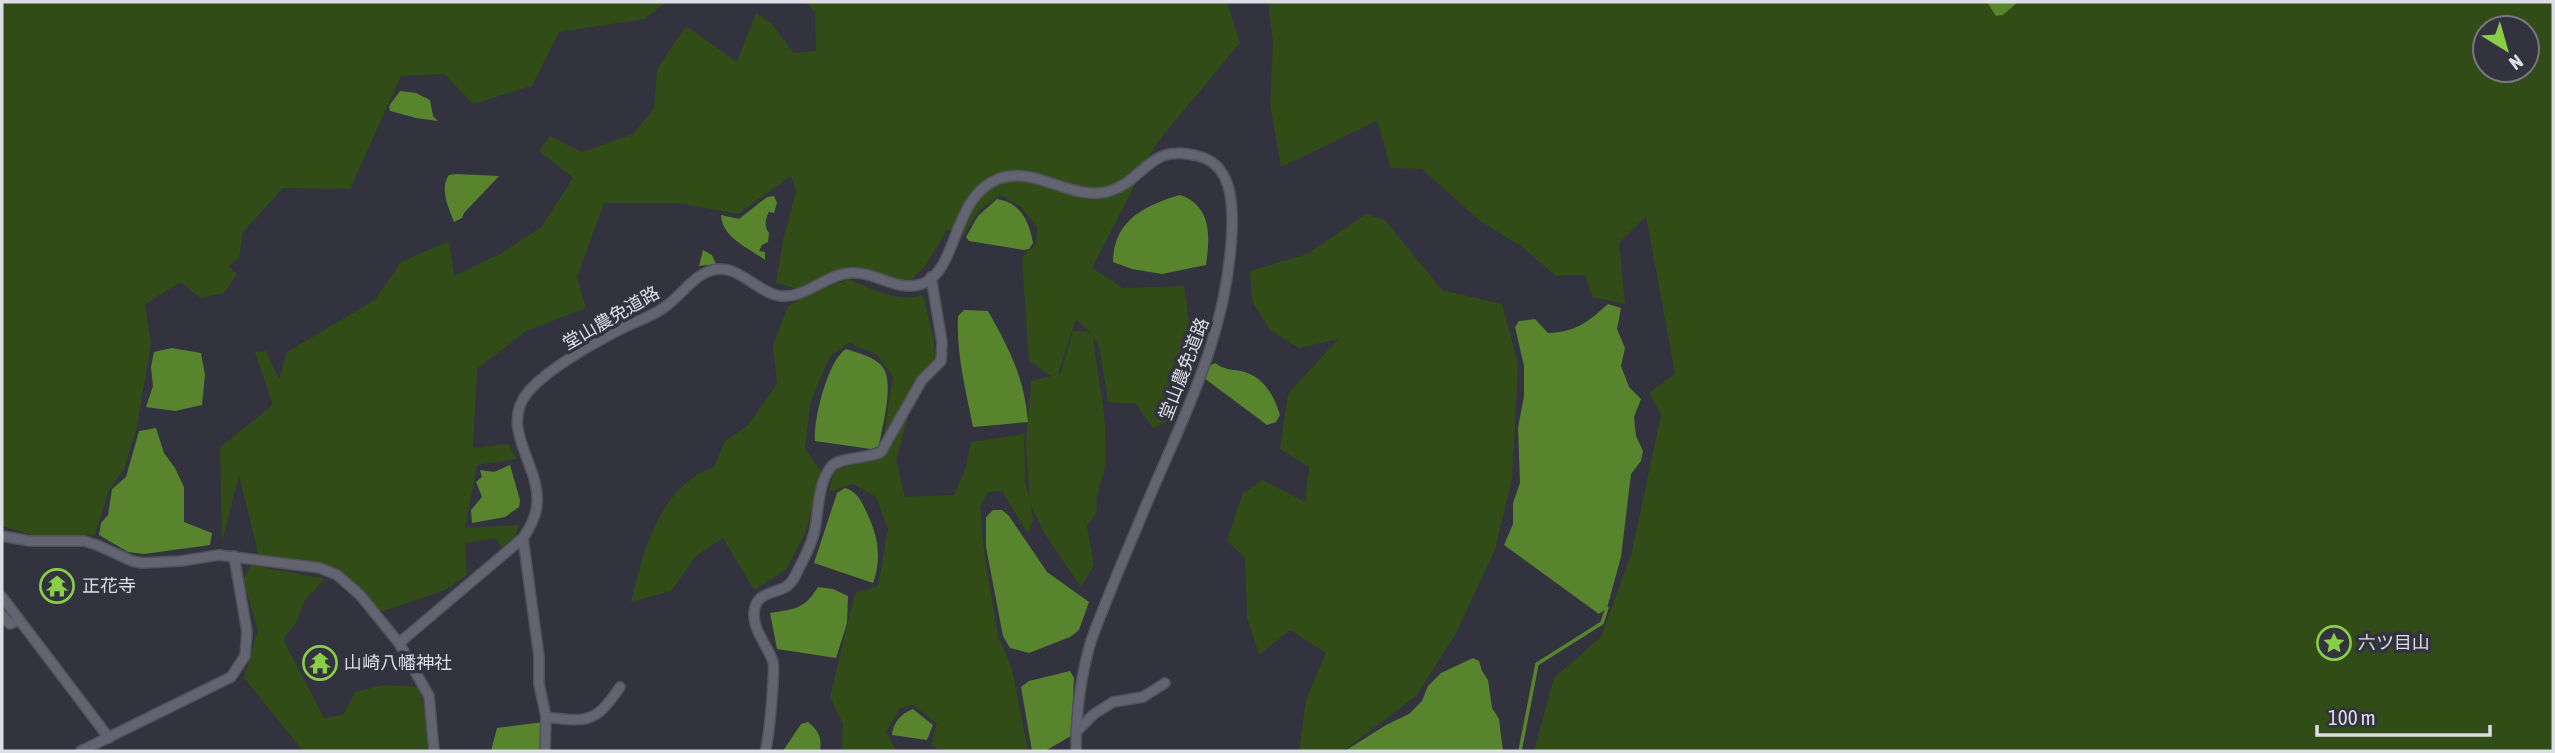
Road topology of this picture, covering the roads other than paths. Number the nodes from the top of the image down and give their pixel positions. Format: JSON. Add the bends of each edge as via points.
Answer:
{"nodes":[{"id":1,"x":931,"y":277,"type":"junction"},
{"id":2,"x":2,"y":536,"type":"edge"},
{"id":3,"x":523,"y":538,"type":"junction"},
{"id":4,"x":234,"y":556,"type":"junction"},
{"id":5,"x":2,"y":597,"type":"edge"},
{"id":6,"x":2,"y":615,"type":"edge"},
{"id":7,"x":19,"y":620,"type":"junction"},
{"id":8,"x":399,"y":643,"type":"junction"},
{"id":9,"x":1165,"y":682,"type":"dead end"},
{"id":10,"x":620,"y":687,"type":"dead end"},
{"id":11,"x":546,"y":717,"type":"junction"},
{"id":12,"x":1076,"y":732,"type":"junction"},
{"id":13,"x":109,"y":738,"type":"junction"},
{"id":14,"x":81,"y":751,"type":"edge"},
{"id":15,"x":434,"y":751,"type":"edge"},
{"id":16,"x":545,"y":751,"type":"edge"},
{"id":17,"x":765,"y":751,"type":"edge"},
{"id":18,"x":1076,"y":751,"type":"edge"}],
"edges":[{"from":1,"to":3,"type":"street","name":"堂山農免道路","via":[[922,284],[905,286],[852,272],[783,296],[728,269],[697,278],[666,307],[606,337],[527,393],[518,431],[535,479],[537,506]]},
{"from":1,"to":12,"type":"street","name":"堂山農免道路","via":[[946,256],[964,210],[984,187],[997,180],[1026,177],[1070,190],[1106,192],[1122,186],[1158,157],[1174,152],[1204,157],[1228,183],[1233,202],[1231,247],[1219,323],[1091,640],[1076,708]]},
{"from":1,"to":17,"type":"street","via":[[941,361],[922,380],[881,452],[835,462],[829,469],[814,534],[794,579],[758,599],[754,612],[757,628],[773,663],[771,728]]},
{"from":2,"to":4,"type":"street","via":[[83,541],[142,563]]},
{"from":3,"to":8,"type":"street","name":"堂山農免道路"},
{"from":3,"to":11,"type":"street","via":[[539,657],[538,684]]},
{"from":4,"to":8,"type":"street","via":[[320,568],[337,575],[360,595]]},
{"from":4,"to":13,"type":"street","via":[[247,632],[245,656],[231,677]]},
{"from":5,"to":7,"type":"street"},
{"from":6,"to":7,"type":"street","via":[[10,624]]},
{"from":7,"to":13,"type":"street"},
{"from":8,"to":15,"type":"street","via":[[429,696]]},
{"from":9,"to":12,"type":"street","via":[[1143,697],[1113,702]]},
{"from":10,"to":11,"type":"street","via":[[609,703],[583,721]]},
{"from":11,"to":16,"type":"street"},
{"from":12,"to":18,"type":"street","name":"堂山農免道路"},
{"from":13,"to":14,"type":"street"}]}
